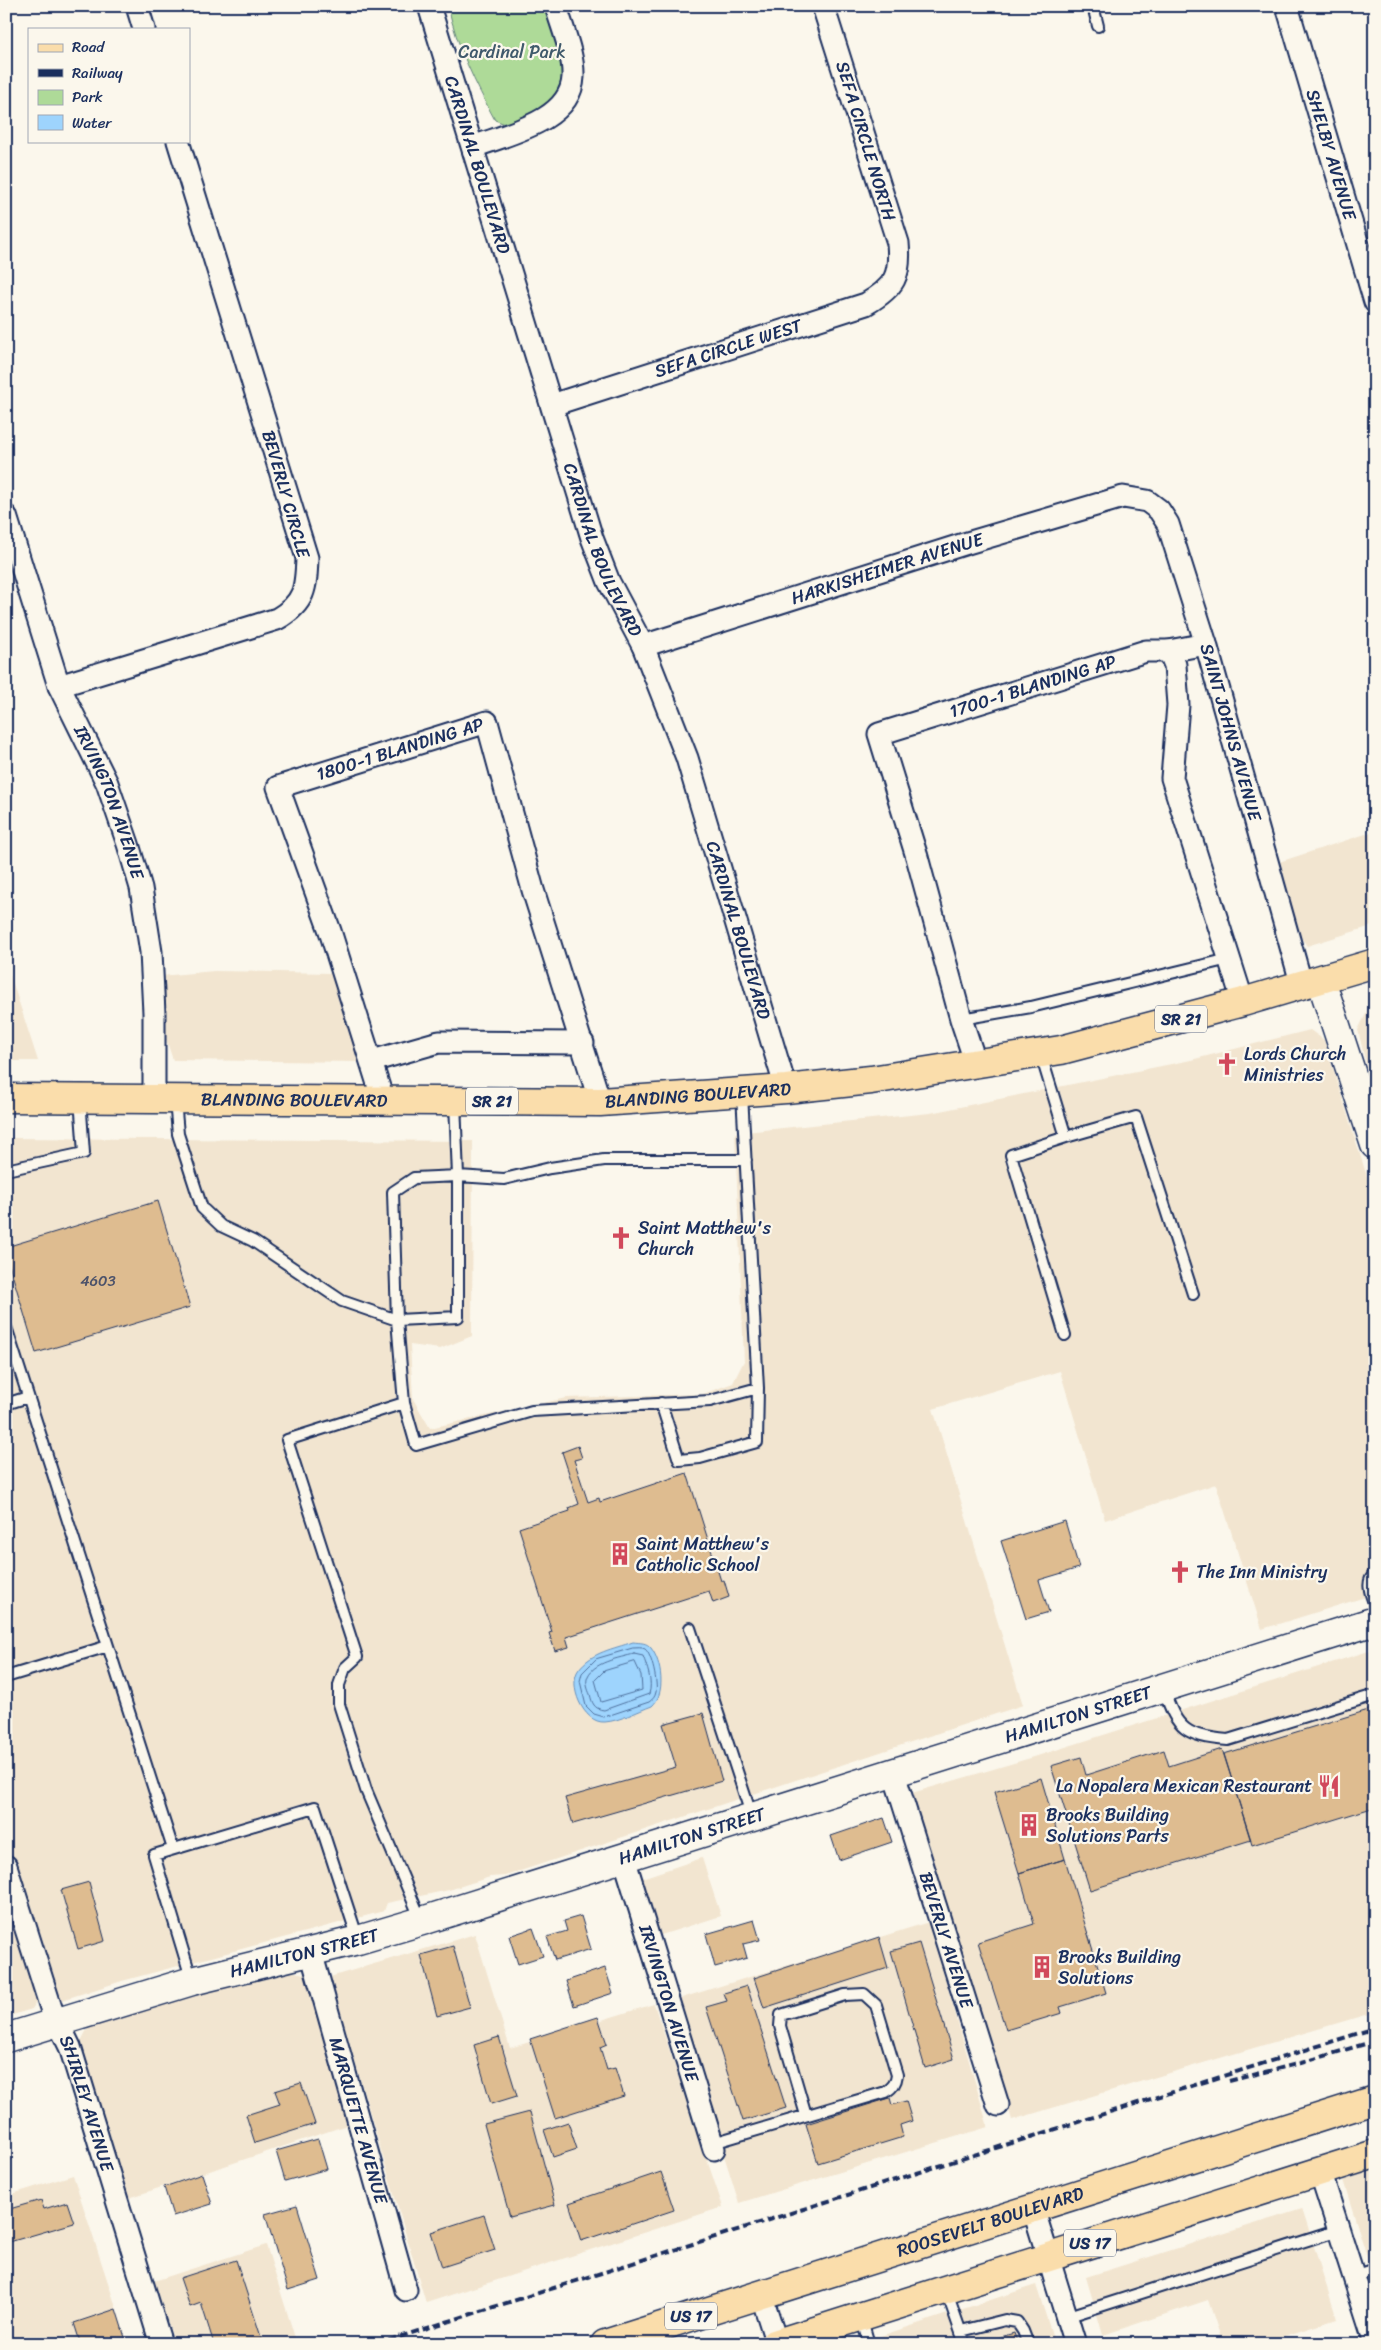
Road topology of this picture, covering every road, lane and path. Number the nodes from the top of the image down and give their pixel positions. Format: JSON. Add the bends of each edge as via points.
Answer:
{"nodes":[{"id":1,"x":137,"y":6,"type":"edge"},
{"id":2,"x":429,"y":6,"type":"edge"},
{"id":3,"x":556,"y":6,"type":"edge"},
{"id":4,"x":824,"y":6,"type":"edge"},
{"id":5,"x":1093,"y":6,"type":"edge"},
{"id":6,"x":1287,"y":6,"type":"edge"},
{"id":7,"x":1098,"y":26,"type":"dead end"},
{"id":8,"x":144,"y":28,"type":"edge"},
{"id":9,"x":178,"y":142,"type":"edge"},
{"id":10,"x":473,"y":147,"type":"junction"},
{"id":11,"x":896,"y":277,"type":"joint"},
{"id":12,"x":1375,"y":302,"type":"edge"},
{"id":13,"x":552,"y":405,"type":"junction"},
{"id":14,"x":1133,"y":497,"type":"joint"},
{"id":15,"x":6,"y":516,"type":"edge"},
{"id":16,"x":1206,"y":644,"type":"junction"},
{"id":17,"x":643,"y":646,"type":"junction"},
{"id":18,"x":1170,"y":651,"type":"junction"},
{"id":19,"x":59,"y":686,"type":"junction"},
{"id":20,"x":1229,"y":959,"type":"junction"},
{"id":21,"x":1375,"y":963,"type":"edge"},
{"id":22,"x":1311,"y":983,"type":"junction"},
{"id":23,"x":1243,"y":1002,"type":"junction"},
{"id":24,"x":960,"y":1019,"type":"junction"},
{"id":25,"x":583,"y":1043,"type":"junction"},
{"id":26,"x":1040,"y":1054,"type":"junction"},
{"id":27,"x":372,"y":1061,"type":"junction"},
{"id":28,"x":976,"y":1064,"type":"junction"},
{"id":29,"x":786,"y":1089,"type":"junction"},
{"id":30,"x":742,"y":1093,"type":"junction"},
{"id":31,"x":6,"y":1098,"type":"edge"},
{"id":32,"x":80,"y":1098,"type":"junction"},
{"id":33,"x":164,"y":1100,"type":"junction"},
{"id":34,"x":384,"y":1100,"type":"junction"},
{"id":35,"x":455,"y":1101,"type":"junction"},
{"id":36,"x":600,"y":1102,"type":"junction"},
{"id":37,"x":1066,"y":1137,"type":"junction"},
{"id":38,"x":1375,"y":1145,"type":"edge"},
{"id":39,"x":746,"y":1160,"type":"junction"},
{"id":40,"x":6,"y":1170,"type":"edge"},
{"id":41,"x":458,"y":1176,"type":"junction"},
{"id":42,"x":1192,"y":1294,"type":"dead end"},
{"id":43,"x":398,"y":1320,"type":"junction"},
{"id":44,"x":6,"y":1327,"type":"edge"},
{"id":45,"x":1065,"y":1334,"type":"dead end"},
{"id":46,"x":758,"y":1388,"type":"junction"},
{"id":47,"x":28,"y":1397,"type":"junction"},
{"id":48,"x":404,"y":1403,"type":"junction"},
{"id":49,"x":661,"y":1403,"type":"junction"},
{"id":50,"x":6,"y":1404,"type":"edge"},
{"id":51,"x":1375,"y":1574,"type":"edge"},
{"id":52,"x":1375,"y":1606,"type":"edge"},
{"id":53,"x":1375,"y":1621,"type":"edge"},
{"id":54,"x":690,"y":1628,"type":"dead end"},
{"id":55,"x":108,"y":1646,"type":"junction"},
{"id":56,"x":6,"y":1677,"type":"edge"},
{"id":57,"x":1164,"y":1689,"type":"junction"},
{"id":58,"x":1375,"y":1695,"type":"edge"},
{"id":59,"x":894,"y":1774,"type":"junction"},
{"id":60,"x":752,"y":1818,"type":"junction"},
{"id":61,"x":173,"y":1849,"type":"junction"},
{"id":62,"x":624,"y":1858,"type":"junction"},
{"id":63,"x":6,"y":1866,"type":"edge"},
{"id":64,"x":422,"y":1921,"type":"junction"},
{"id":65,"x":358,"y":1940,"type":"junction"},
{"id":66,"x":311,"y":1952,"type":"junction"},
{"id":67,"x":192,"y":1981,"type":"junction"},
{"id":68,"x":58,"y":2022,"type":"junction"},
{"id":69,"x":6,"y":2038,"type":"edge"},
{"id":70,"x":1375,"y":2100,"type":"edge"},
{"id":71,"x":998,"y":2105,"type":"dead end"},
{"id":72,"x":806,"y":2115,"type":"junction"},
{"id":73,"x":714,"y":2146,"type":"joint"},
{"id":74,"x":1375,"y":2154,"type":"edge"},
{"id":75,"x":1320,"y":2171,"type":"junction"},
{"id":76,"x":1033,"y":2208,"type":"junction"},
{"id":77,"x":1339,"y":2230,"type":"junction"},
{"id":78,"x":1048,"y":2257,"type":"junction"},
{"id":79,"x":1375,"y":2268,"type":"edge"},
{"id":80,"x":1353,"y":2276,"type":"junction"},
{"id":81,"x":946,"y":2288,"type":"junction"},
{"id":82,"x":406,"y":2290,"type":"dead end"},
{"id":83,"x":761,"y":2294,"type":"junction"},
{"id":84,"x":861,"y":2316,"type":"junction"},
{"id":85,"x":1066,"y":2317,"type":"junction"},
{"id":86,"x":961,"y":2331,"type":"junction"},
{"id":87,"x":776,"y":2343,"type":"edge"},
{"id":88,"x":1375,"y":2343,"type":"edge"},
{"id":89,"x":162,"y":2344,"type":"edge"},
{"id":90,"x":605,"y":2344,"type":"edge"},
{"id":91,"x":869,"y":2344,"type":"edge"},
{"id":92,"x":965,"y":2344,"type":"edge"},
{"id":93,"x":1028,"y":2344,"type":"edge"},
{"id":94,"x":1075,"y":2344,"type":"edge"}],
"edges":[{"from":1,"to":8,"type":"street"},
{"from":2,"to":10,"type":"street","name":"CARDINAL BOULEVARD"},
{"from":3,"to":10,"type":"street","via":[[571,60],[573,77],[569,96],[559,110],[544,119]]},
{"from":4,"to":11,"type":"street","name":"SEFA CIRCLE NORTH","via":[[898,243],[900,260]]},
{"from":5,"to":7,"type":"lane"},
{"from":6,"to":12,"type":"street","name":"SHELBY AVENUE"},
{"from":9,"to":19,"type":"street","name":"BEVERLY CIRCLE","via":[[307,558],[307,577],[302,596],[292,610],[277,619]]},
{"from":10,"to":13,"type":"street","name":"CARDINAL BOULEVARD"},
{"from":11,"to":13,"type":"street","name":"SEFA CIRCLE WEST","via":[[884,293],[866,304]]},
{"from":13,"to":17,"type":"street","name":"CARDINAL BOULEVARD","via":[[599,556]]},
{"from":14,"to":16,"type":"street","name":"SAINT JOHNS AVENUE","via":[[1147,501],[1159,510],[1168,524]]},
{"from":14,"to":17,"type":"street","name":"HARKISHEIMER AVENUE","via":[[1122,497],[964,544]]},
{"from":15,"to":19,"type":"street","name":"IRVINGTON AVENUE"},
{"from":16,"to":18,"type":"street"},
{"from":16,"to":22,"type":"street","name":"SAINT JOHNS AVENUE"},
{"from":17,"to":29,"type":"street","name":"CARDINAL BOULEVARD","via":[[687,758]]},
{"from":18,"to":20,"type":"street","via":[[1175,665],[1178,705],[1172,778]]},
{"from":18,"to":24,"type":"street","name":"1700-1 BLANDING AP","via":[[1146,651],[879,734],[917,857]]},
{"from":19,"to":33,"type":"street","name":"IRVINGTON AVENUE","via":[[106,784],[141,888]]},
{"from":20,"to":23,"type":"street"},
{"from":20,"to":24,"type":"lane","via":[[1032,1007]]},
{"from":21,"to":22,"type":"main road","name":"BLANDING BOULEVARD","number":"SR 21"},
{"from":22,"to":23,"type":"main road","name":"BLANDING BOULEVARD","number":"SR 21"},
{"from":22,"to":38,"type":"street","name":"SAINT JOHNS AVENUE"},
{"from":23,"to":26,"type":"main road","name":"BLANDING BOULEVARD","number":"SR 21"},
{"from":24,"to":28,"type":"street","name":"1700-1 BLANDING AP"},
{"from":25,"to":27,"type":"street","via":[[439,1042]]},
{"from":25,"to":27,"type":"street","name":"1800-1 BLANDING AP","via":[[534,890],[487,722],[278,787]]},
{"from":25,"to":36,"type":"street","name":"1800-1 BLANDING AP"},
{"from":26,"to":28,"type":"main road","name":"BLANDING BOULEVARD","number":"SR 21"},
{"from":26,"to":37,"type":"lane"},
{"from":27,"to":34,"type":"street","name":"1800-1 BLANDING AP"},
{"from":28,"to":29,"type":"main road","name":"BLANDING BOULEVARD","number":"SR 21"},
{"from":29,"to":30,"type":"main road","name":"BLANDING BOULEVARD","number":"SR 21"},
{"from":30,"to":36,"type":"main road","name":"BLANDING BOULEVARD","number":"SR 21"},
{"from":30,"to":39,"type":"lane"},
{"from":31,"to":32,"type":"main road","name":"BLANDING BOULEVARD","number":"SR 21"},
{"from":32,"to":33,"type":"main road","name":"BLANDING BOULEVARD","number":"SR 21"},
{"from":32,"to":40,"type":"lane","via":[[84,1153]]},
{"from":33,"to":34,"type":"main road","name":"BLANDING BOULEVARD","number":"SR 21"},
{"from":33,"to":43,"type":"lane","via":[[202,1208],[221,1226],[253,1241],[342,1301]]},
{"from":34,"to":35,"type":"main road","name":"BLANDING BOULEVARD","number":"SR 21"},
{"from":35,"to":36,"type":"main road","name":"BLANDING BOULEVARD","number":"SR 21"},
{"from":35,"to":41,"type":"lane"},
{"from":37,"to":42,"type":"lane","via":[[1136,1117]]},
{"from":37,"to":45,"type":"lane","via":[[1011,1155]]},
{"from":39,"to":41,"type":"lane","via":[[604,1160],[504,1179]]},
{"from":39,"to":46,"type":"lane"},
{"from":41,"to":43,"type":"lane","via":[[414,1178],[393,1192]]},
{"from":41,"to":43,"type":"lane","via":[[458,1317]]},
{"from":43,"to":48,"type":"lane"},
{"from":44,"to":47,"type":"lane"},
{"from":46,"to":49,"type":"lane","via":[[710,1400]]},
{"from":46,"to":49,"type":"lane","via":[[757,1442],[700,1458],[679,1460]]},
{"from":47,"to":50,"type":"lane"},
{"from":47,"to":55,"type":"lane"},
{"from":48,"to":49,"type":"lane","via":[[416,1445],[532,1411]]},
{"from":48,"to":64,"type":"lane","via":[[287,1440],[357,1657],[345,1668],[339,1685],[339,1704],[366,1790]]},
{"from":51,"to":52,"type":"lane","via":[[1368,1584]]},
{"from":53,"to":57,"type":"street","name":"HAMILTON STREET"},
{"from":54,"to":60,"type":"lane"},
{"from":55,"to":56,"type":"lane"},
{"from":55,"to":61,"type":"lane"},
{"from":57,"to":58,"type":"lane","via":[[1180,1726],[1205,1738],[1228,1740]]},
{"from":57,"to":59,"type":"street","name":"HAMILTON STREET"},
{"from":59,"to":60,"type":"street","name":"HAMILTON STREET"},
{"from":59,"to":71,"type":"street","name":"BEVERLY AVENUE"},
{"from":60,"to":62,"type":"street","name":"HAMILTON STREET"},
{"from":61,"to":65,"type":"lane","via":[[315,1808]]},
{"from":61,"to":67,"type":"lane","via":[[154,1855]]},
{"from":62,"to":64,"type":"street","name":"HAMILTON STREET"},
{"from":62,"to":73,"type":"street","name":"IRVINGTON AVENUE"},
{"from":63,"to":68,"type":"street","name":"SHIRLEY AVENUE","via":[[17,1912]]},
{"from":64,"to":65,"type":"street","name":"HAMILTON STREET"},
{"from":65,"to":66,"type":"street","name":"HAMILTON STREET"},
{"from":66,"to":67,"type":"street","name":"HAMILTON STREET"},
{"from":66,"to":82,"type":"street","name":"MARQUETTE AVENUE"},
{"from":67,"to":68,"type":"street","name":"HAMILTON STREET"},
{"from":68,"to":69,"type":"street","name":"HAMILTON STREET"},
{"from":68,"to":89,"type":"street","name":"SHIRLEY AVENUE","via":[[70,2047]]},
{"from":70,"to":76,"type":"main road","name":"ROOSEVELT BOULEVARD","number":"US 17"},
{"from":72,"to":72,"type":"lane","via":[[886,2092],[896,2082],[897,2075],[876,2005],[864,1994],[845,1995],[781,2015],[780,2026]]},
{"from":72,"to":73,"type":"lane"},
{"from":74,"to":75,"type":"main road","number":"US 17"},
{"from":75,"to":77,"type":"street"},
{"from":75,"to":78,"type":"main road","number":"US 17"},
{"from":76,"to":78,"type":"street"},
{"from":76,"to":83,"type":"main road","name":"ROOSEVELT BOULEVARD","number":"US 17"},
{"from":77,"to":80,"type":"street"},
{"from":77,"to":85,"type":"lane"},
{"from":78,"to":81,"type":"main road","number":"US 17"},
{"from":78,"to":85,"type":"street"},
{"from":79,"to":80,"type":"lane"},
{"from":80,"to":88,"type":"street"},
{"from":81,"to":84,"type":"main road","number":"US 17"},
{"from":81,"to":86,"type":"lane"},
{"from":83,"to":87,"type":"street"},
{"from":83,"to":90,"type":"main road","name":"ROOSEVELT BOULEVARD","number":"US 17"},
{"from":84,"to":87,"type":"main road","number":"US 17"},
{"from":84,"to":91,"type":"lane"},
{"from":85,"to":94,"type":"street"},
{"from":86,"to":92,"type":"lane"},
{"from":86,"to":93,"type":"lane","via":[[1005,2320],[1017,2322]]}]}
